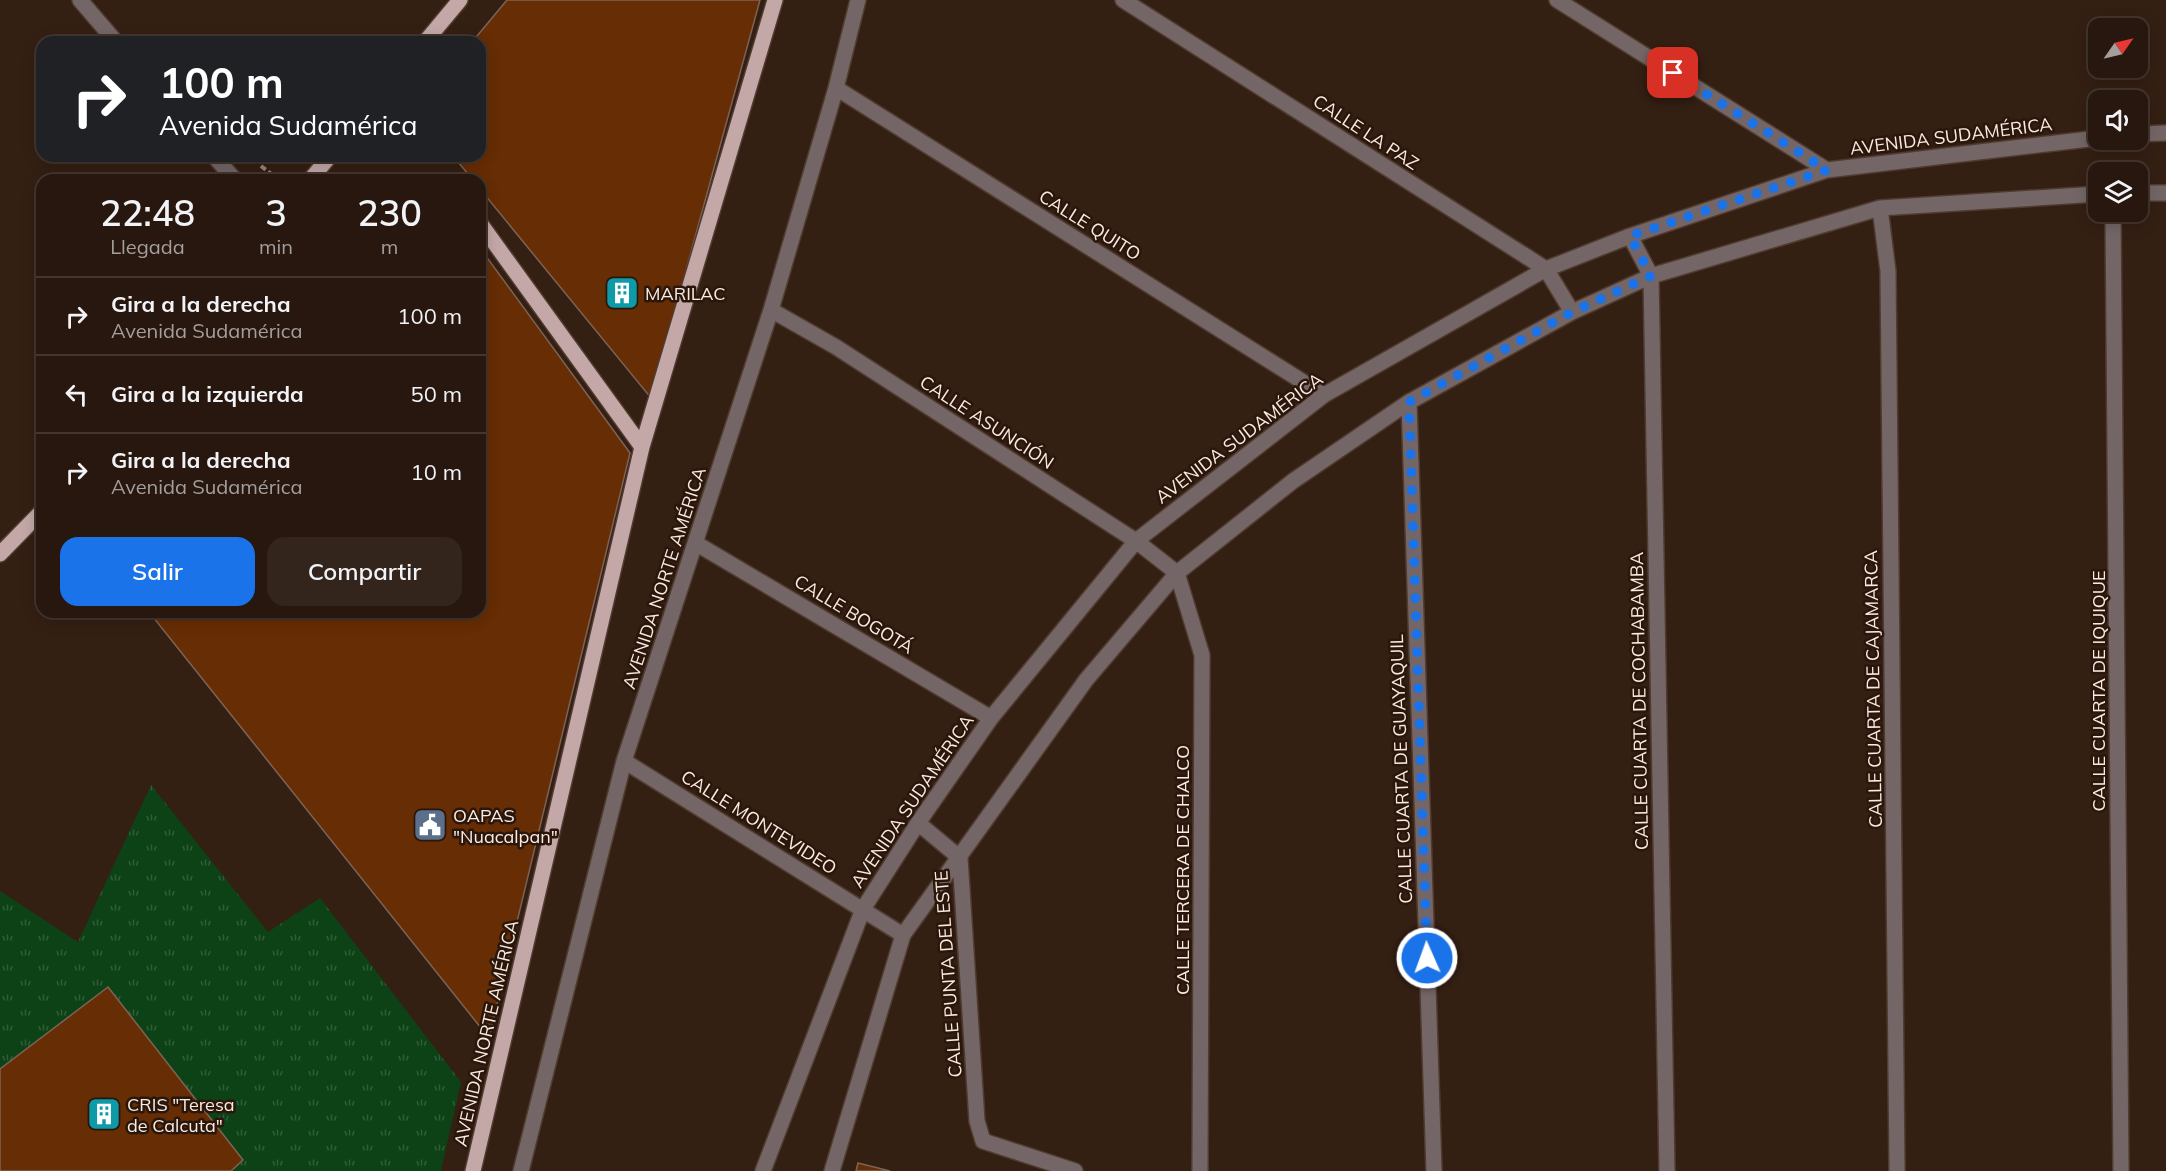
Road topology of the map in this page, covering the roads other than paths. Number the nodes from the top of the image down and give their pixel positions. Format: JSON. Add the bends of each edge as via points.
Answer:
{"nodes":[{"id":1,"x":80,"y":0,"type":"edge"},
{"id":2,"x":460,"y":0,"type":"edge"},
{"id":3,"x":776,"y":0,"type":"edge"},
{"id":4,"x":858,"y":0,"type":"edge"},
{"id":5,"x":1124,"y":0,"type":"edge"},
{"id":6,"x":1557,"y":0,"type":"edge"},
{"id":7,"x":111,"y":36,"type":"edge"},
{"id":8,"x":430,"y":36,"type":"edge"},
{"id":9,"x":836,"y":88,"type":"junction"},
{"id":10,"x":2148,"y":134,"type":"edge"},
{"id":11,"x":2166,"y":134,"type":"edge"},
{"id":12,"x":2088,"y":139,"type":"edge"},
{"id":13,"x":219,"y":162,"type":"edge"},
{"id":14,"x":325,"y":162,"type":"edge"},
{"id":15,"x":1827,"y":170,"type":"junction"},
{"id":16,"x":230,"y":174,"type":"edge"},
{"id":17,"x":315,"y":174,"type":"edge"},
{"id":18,"x":2148,"y":193,"type":"edge"},
{"id":19,"x":2166,"y":193,"type":"edge"},
{"id":20,"x":2088,"y":195,"type":"edge"},
{"id":21,"x":1880,"y":208,"type":"junction"},
{"id":22,"x":2113,"y":222,"type":"edge"},
{"id":23,"x":486,"y":231,"type":"edge"},
{"id":24,"x":1630,"y":236,"type":"junction"},
{"id":25,"x":1546,"y":269,"type":"junction"},
{"id":26,"x":1651,"y":276,"type":"junction"},
{"id":27,"x":771,"y":310,"type":"junction"},
{"id":28,"x":1572,"y":312,"type":"junction"},
{"id":29,"x":1324,"y":395,"type":"junction"},
{"id":30,"x":1409,"y":402,"type":"junction"},
{"id":31,"x":642,"y":447,"type":"junction"},
{"id":32,"x":36,"y":517,"type":"edge"},
{"id":33,"x":1136,"y":542,"type":"junction"},
{"id":34,"x":697,"y":544,"type":"junction"},
{"id":35,"x":0,"y":554,"type":"edge"},
{"id":36,"x":1177,"y":573,"type":"junction"},
{"id":37,"x":991,"y":718,"type":"junction"},
{"id":38,"x":624,"y":761,"type":"junction"},
{"id":39,"x":918,"y":823,"type":"junction"},
{"id":40,"x":960,"y":858,"type":"junction"},
{"id":41,"x":863,"y":909,"type":"junction"},
{"id":42,"x":903,"y":935,"type":"junction"},
{"id":43,"x":473,"y":1171,"type":"edge"},
{"id":44,"x":521,"y":1171,"type":"edge"},
{"id":45,"x":763,"y":1171,"type":"edge"},
{"id":46,"x":832,"y":1171,"type":"edge"},
{"id":47,"x":1074,"y":1171,"type":"edge"},
{"id":48,"x":1200,"y":1171,"type":"edge"},
{"id":49,"x":1434,"y":1171,"type":"edge"},
{"id":50,"x":1667,"y":1171,"type":"edge"},
{"id":51,"x":1897,"y":1171,"type":"edge"},
{"id":52,"x":2121,"y":1171,"type":"edge"}],
"edges":[{"from":1,"to":7,"type":"street"},
{"from":2,"to":8,"type":"main road"},
{"from":3,"to":31,"type":"main road","name":"AVENIDA NORTE AMÉRICA"},
{"from":4,"to":9,"type":"street","name":"AVENIDA NORTE AMÉRICA"},
{"from":5,"to":25,"type":"street","name":"CALLE LA PAZ"},
{"from":6,"to":15,"type":"street"},
{"from":9,"to":27,"type":"street","name":"AVENIDA NORTE AMÉRICA"},
{"from":9,"to":29,"type":"street","name":"CALLE QUITO"},
{"from":10,"to":11,"type":"street"},
{"from":12,"to":15,"type":"street","name":"AVENIDA SUDAMÉRICA"},
{"from":13,"to":16,"type":"street"},
{"from":14,"to":17,"type":"main road"},
{"from":15,"to":24,"type":"street","name":"AVENIDA SUDAMÉRICA"},
{"from":18,"to":19,"type":"street"},
{"from":20,"to":21,"type":"street"},
{"from":21,"to":26,"type":"street"},
{"from":21,"to":51,"type":"street","name":"CALLE CUARTA DE CAJAMARCA","via":[[1888,271]]},
{"from":22,"to":52,"type":"street","name":"CALLE CUARTA DE IQUIQUE"},
{"from":23,"to":31,"type":"main road"},
{"from":24,"to":25,"type":"street","name":"AVENIDA SUDAMÉRICA"},
{"from":24,"to":26,"type":"street","name":"CALLE CUARTA DE COCHABAMBA"},
{"from":25,"to":28,"type":"street","name":"CALLE LA PAZ"},
{"from":25,"to":29,"type":"street","name":"AVENIDA SUDAMÉRICA"},
{"from":26,"to":28,"type":"street"},
{"from":26,"to":50,"type":"street","name":"CALLE CUARTA DE COCHABAMBA"},
{"from":27,"to":33,"type":"street","name":"CALLE ASUNCIÓN","via":[[836,347]]},
{"from":27,"to":34,"type":"street","name":"AVENIDA NORTE AMÉRICA"},
{"from":28,"to":30,"type":"street"},
{"from":29,"to":33,"type":"street","name":"AVENIDA SUDAMÉRICA"},
{"from":30,"to":36,"type":"street","via":[[1293,481]]},
{"from":30,"to":49,"type":"street","name":"CALLE CUARTA DE GUAYAQUIL"},
{"from":31,"to":43,"type":"main road","name":"AVENIDA NORTE AMÉRICA"},
{"from":32,"to":35,"type":"main road"},
{"from":33,"to":36,"type":"street","name":"CALLE ASUNCIÓN"},
{"from":33,"to":37,"type":"street","name":"AVENIDA SUDAMÉRICA"},
{"from":34,"to":37,"type":"street","name":"CALLE BOGOTÁ"},
{"from":34,"to":38,"type":"street","name":"AVENIDA NORTE AMÉRICA"},
{"from":36,"to":40,"type":"street","via":[[1086,680]]},
{"from":36,"to":48,"type":"street","name":"CALLE TERCERA DE CHALCO","via":[[1202,655]]},
{"from":37,"to":39,"type":"street","name":"AVENIDA SUDAMÉRICA"},
{"from":38,"to":41,"type":"street","name":"CALLE MONTEVIDEO"},
{"from":38,"to":44,"type":"street","name":"AVENIDA NORTE AMÉRICA"},
{"from":39,"to":40,"type":"street","name":"CALLE PUNTA DEL ESTE"},
{"from":39,"to":41,"type":"street","name":"AVENIDA SUDAMÉRICA"},
{"from":40,"to":42,"type":"street"},
{"from":40,"to":47,"type":"street","name":"CALLE PUNTA DEL ESTE","via":[[977,1121],[983,1141]]},
{"from":41,"to":42,"type":"street","name":"CALLE MONTEVIDEO"},
{"from":41,"to":45,"type":"street","name":"AVENIDA SUDAMÉRICA"},
{"from":42,"to":46,"type":"street"}]}
